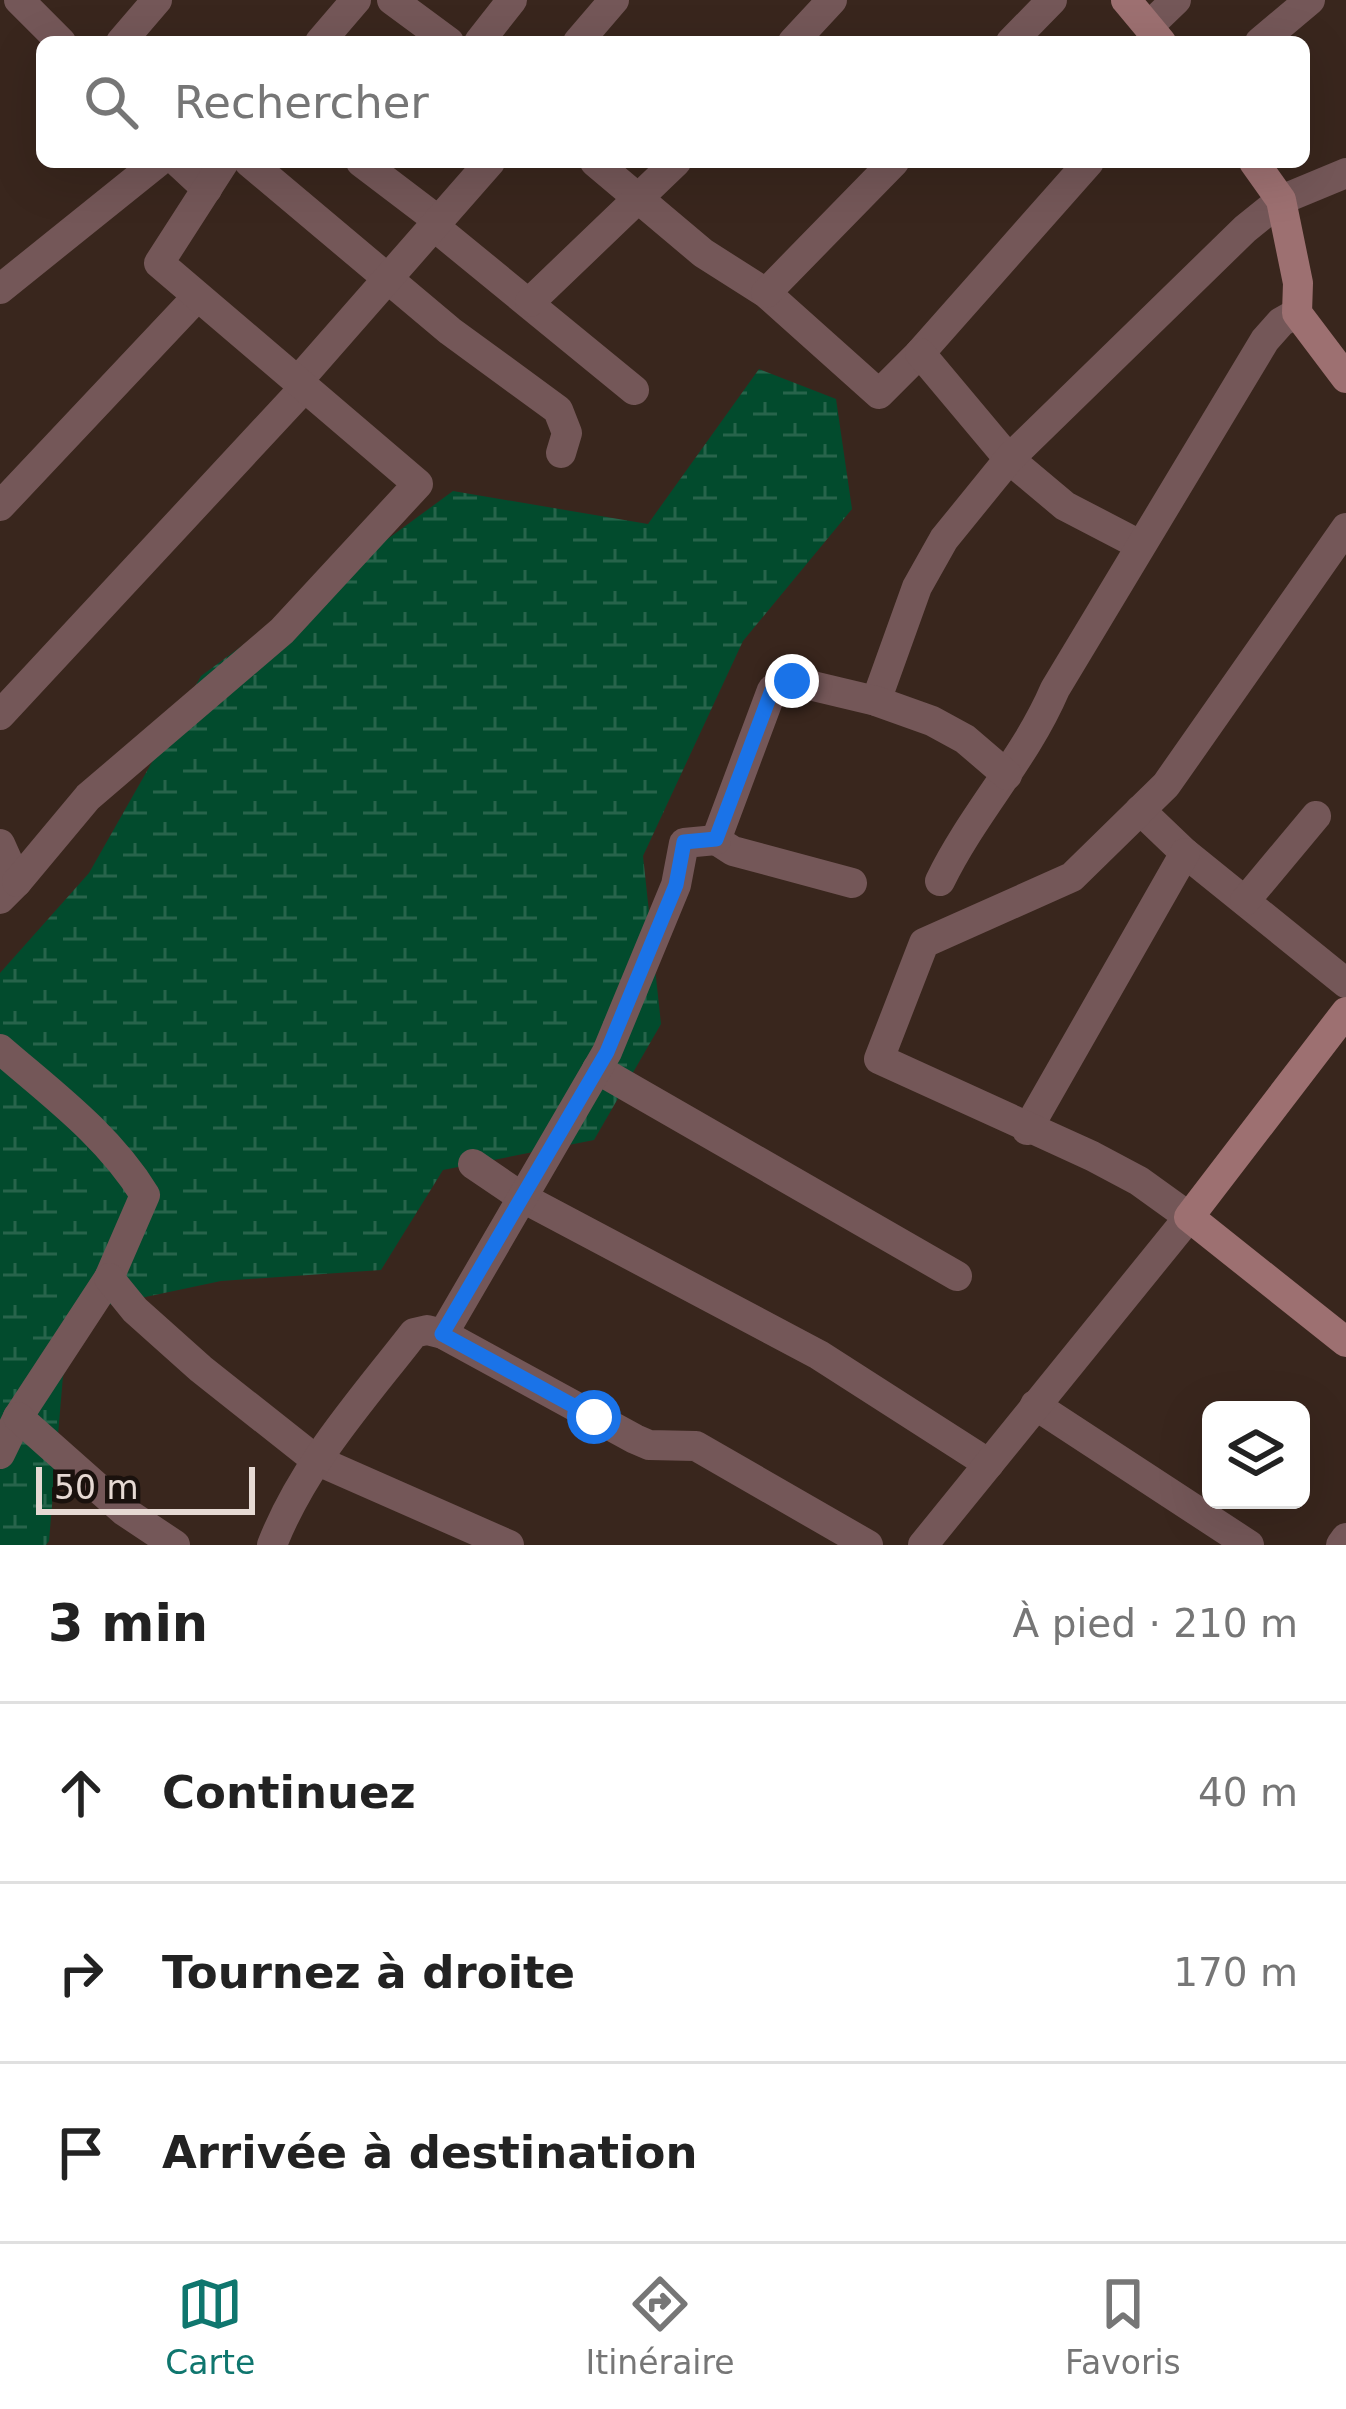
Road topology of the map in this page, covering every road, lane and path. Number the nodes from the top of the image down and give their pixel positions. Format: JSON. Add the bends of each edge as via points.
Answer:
{"nodes":[{"id":1,"x":19,"y":0,"type":"edge"},
{"id":2,"x":157,"y":0,"type":"edge"},
{"id":3,"x":356,"y":0,"type":"edge"},
{"id":4,"x":392,"y":0,"type":"edge"},
{"id":5,"x":512,"y":0,"type":"edge"},
{"id":6,"x":614,"y":0,"type":"edge"},
{"id":7,"x":832,"y":0,"type":"edge"},
{"id":8,"x":1052,"y":0,"type":"edge"},
{"id":9,"x":1126,"y":0,"type":"edge"},
{"id":10,"x":1176,"y":0,"type":"edge"},
{"id":11,"x":1310,"y":0,"type":"edge"},
{"id":12,"x":1155,"y":34,"type":"edge"},
{"id":13,"x":55,"y":36,"type":"edge"},
{"id":14,"x":126,"y":36,"type":"edge"},
{"id":15,"x":325,"y":36,"type":"edge"},
{"id":16,"x":441,"y":36,"type":"edge"},
{"id":17,"x":484,"y":36,"type":"edge"},
{"id":18,"x":583,"y":36,"type":"edge"},
{"id":19,"x":799,"y":36,"type":"edge"},
{"id":20,"x":1017,"y":36,"type":"edge"},
{"id":21,"x":1267,"y":36,"type":"edge"},
{"id":22,"x":151,"y":168,"type":"edge"},
{"id":23,"x":184,"y":168,"type":"edge"},
{"id":24,"x":220,"y":168,"type":"edge"},
{"id":25,"x":256,"y":168,"type":"edge"},
{"id":26,"x":369,"y":168,"type":"edge"},
{"id":27,"x":485,"y":168,"type":"edge"},
{"id":28,"x":603,"y":168,"type":"edge"},
{"id":29,"x":669,"y":168,"type":"edge"},
{"id":30,"x":888,"y":168,"type":"edge"},
{"id":31,"x":1084,"y":168,"type":"edge"},
{"id":32,"x":1258,"y":168,"type":"edge"},
{"id":33,"x":1346,"y":173,"type":"edge"},
{"id":34,"x":207,"y":189,"type":"junction"},
{"id":35,"x":638,"y":196,"type":"junction"},
{"id":36,"x":1281,"y":200,"type":"junction"},
{"id":37,"x":438,"y":225,"type":"junction"},
{"id":38,"x":391,"y":279,"type":"junction"},
{"id":39,"x":0,"y":289,"type":"edge"},
{"id":40,"x":766,"y":293,"type":"junction"},
{"id":41,"x":197,"y":296,"type":"junction"},
{"id":42,"x":530,"y":302,"type":"junction"},
{"id":43,"x":1298,"y":313,"type":"junction"},
{"id":44,"x":920,"y":353,"type":"junction"},
{"id":45,"x":1346,"y":379,"type":"edge"},
{"id":46,"x":301,"y":385,"type":"junction"},
{"id":47,"x":634,"y":389,"type":"dead end"},
{"id":48,"x":561,"y":454,"type":"dead end"},
{"id":49,"x":1010,"y":459,"type":"junction"},
{"id":50,"x":0,"y":506,"type":"edge"},
{"id":51,"x":1346,"y":528,"type":"edge"},
{"id":52,"x":1140,"y":545,"type":"junction"},
{"id":53,"x":875,"y":701,"type":"junction"},
{"id":54,"x":0,"y":715,"type":"edge"},
{"id":55,"x":1007,"y":775,"type":"junction"},
{"id":56,"x":1140,"y":810,"type":"junction"},
{"id":57,"x":1316,"y":816,"type":"dead end"},
{"id":58,"x":716,"y":839,"type":"junction"},
{"id":59,"x":0,"y":844,"type":"edge"},
{"id":60,"x":1185,"y":853,"type":"junction"},
{"id":61,"x":940,"y":881,"type":"dead end"},
{"id":62,"x":851,"y":883,"type":"dead end"},
{"id":63,"x":9,"y":891,"type":"edge"},
{"id":64,"x":1245,"y":901,"type":"junction"},
{"id":65,"x":1346,"y":983,"type":"edge"},
{"id":66,"x":1346,"y":1012,"type":"edge"},
{"id":67,"x":0,"y":1049,"type":"edge"},
{"id":68,"x":597,"y":1069,"type":"junction"},
{"id":69,"x":1027,"y":1130,"type":"junction"},
{"id":70,"x":473,"y":1164,"type":"dead end"},
{"id":71,"x":524,"y":1198,"type":"junction"},
{"id":72,"x":1190,"y":1217,"type":"junction"},
{"id":73,"x":957,"y":1276,"type":"dead end"},
{"id":74,"x":109,"y":1278,"type":"junction"},
{"id":75,"x":442,"y":1334,"type":"junction"},
{"id":76,"x":1346,"y":1342,"type":"edge"},
{"id":77,"x":1035,"y":1405,"type":"junction"},
{"id":78,"x":18,"y":1417,"type":"junction"},
{"id":79,"x":0,"y":1454,"type":"edge"},
{"id":80,"x":316,"y":1460,"type":"junction"},
{"id":81,"x":988,"y":1463,"type":"junction"},
{"id":82,"x":175,"y":1545,"type":"edge"},
{"id":83,"x":272,"y":1545,"type":"edge"},
{"id":84,"x":509,"y":1545,"type":"edge"},
{"id":85,"x":868,"y":1545,"type":"edge"},
{"id":86,"x":923,"y":1545,"type":"edge"},
{"id":87,"x":1249,"y":1545,"type":"edge"}],
"edges":[{"from":1,"to":13,"type":"street"},
{"from":2,"to":14,"type":"street"},
{"from":3,"to":15,"type":"street"},
{"from":4,"to":16,"type":"street"},
{"from":5,"to":17,"type":"street"},
{"from":6,"to":18,"type":"street"},
{"from":7,"to":19,"type":"street"},
{"from":8,"to":20,"type":"street"},
{"from":9,"to":12,"type":"street"},
{"from":10,"to":12,"type":"street"},
{"from":11,"to":21,"type":"street"},
{"from":22,"to":39,"type":"street"},
{"from":23,"to":34,"type":"street"},
{"from":24,"to":34,"type":"street"},
{"from":25,"to":38,"type":"street"},
{"from":26,"to":37,"type":"street"},
{"from":27,"to":37,"type":"street"},
{"from":28,"to":35,"type":"street"},
{"from":29,"to":35,"type":"street"},
{"from":30,"to":40,"type":"street"},
{"from":31,"to":44,"type":"street"},
{"from":32,"to":36,"type":"street"},
{"from":33,"to":36,"type":"street"},
{"from":34,"to":41,"type":"street","via":[[159,263]]},
{"from":35,"to":40,"type":"street","via":[[703,253]]},
{"from":35,"to":42,"type":"street"},
{"from":36,"to":43,"type":"street"},
{"from":36,"to":49,"type":"street"},
{"from":37,"to":38,"type":"street"},
{"from":37,"to":42,"type":"street"},
{"from":38,"to":46,"type":"street"},
{"from":38,"to":48,"type":"street","via":[[558,410],[566,433]]},
{"from":40,"to":44,"type":"street","via":[[879,394]]},
{"from":41,"to":46,"type":"street"},
{"from":41,"to":50,"type":"street"},
{"from":42,"to":47,"type":"street"},
{"from":43,"to":45,"type":"street"},
{"from":43,"to":52,"type":"street","via":[[1265,340]]},
{"from":44,"to":49,"type":"street"},
{"from":46,"to":54,"type":"street"},
{"from":46,"to":63,"type":"street","via":[[418,484],[282,631],[88,797]]},
{"from":49,"to":52,"type":"street","via":[[1065,506]]},
{"from":49,"to":53,"type":"street","via":[[927,568]]},
{"from":51,"to":56,"type":"street","via":[[1181,767]]},
{"from":52,"to":55,"type":"street"},
{"from":53,"to":55,"type":"street","via":[[965,739]]},
{"from":53,"to":58,"type":"street","via":[[792,681],[772,690]]},
{"from":55,"to":61,"type":"street"},
{"from":56,"to":60,"type":"street"},
{"from":56,"to":69,"type":"street","via":[[1072,877],[924,943],[879,1059]]},
{"from":57,"to":64,"type":"street"},
{"from":58,"to":62,"type":"street"},
{"from":58,"to":68,"type":"street","via":[[684,842],[676,885]]},
{"from":59,"to":63,"type":"street"},
{"from":60,"to":64,"type":"street"},
{"from":60,"to":69,"type":"street"},
{"from":64,"to":65,"type":"street"},
{"from":66,"to":72,"type":"street"},
{"from":67,"to":74,"type":"street","via":[[124,1161],[145,1195]]},
{"from":68,"to":71,"type":"street"},
{"from":68,"to":73,"type":"street"},
{"from":69,"to":72,"type":"street","via":[[1139,1181]]},
{"from":70,"to":71,"type":"street"},
{"from":71,"to":75,"type":"street"},
{"from":71,"to":81,"type":"street","via":[[819,1355]]},
{"from":72,"to":76,"type":"street"},
{"from":72,"to":77,"type":"street"},
{"from":74,"to":78,"type":"street"},
{"from":74,"to":80,"type":"street","via":[[201,1369]]},
{"from":75,"to":80,"type":"street","via":[[414,1333]]},
{"from":75,"to":85,"type":"street","via":[[635,1439],[696,1446]]},
{"from":77,"to":81,"type":"street"},
{"from":77,"to":87,"type":"street"},
{"from":78,"to":79,"type":"street"},
{"from":78,"to":82,"type":"street"},
{"from":80,"to":83,"type":"street"},
{"from":80,"to":84,"type":"street"},
{"from":81,"to":86,"type":"street"}]}
